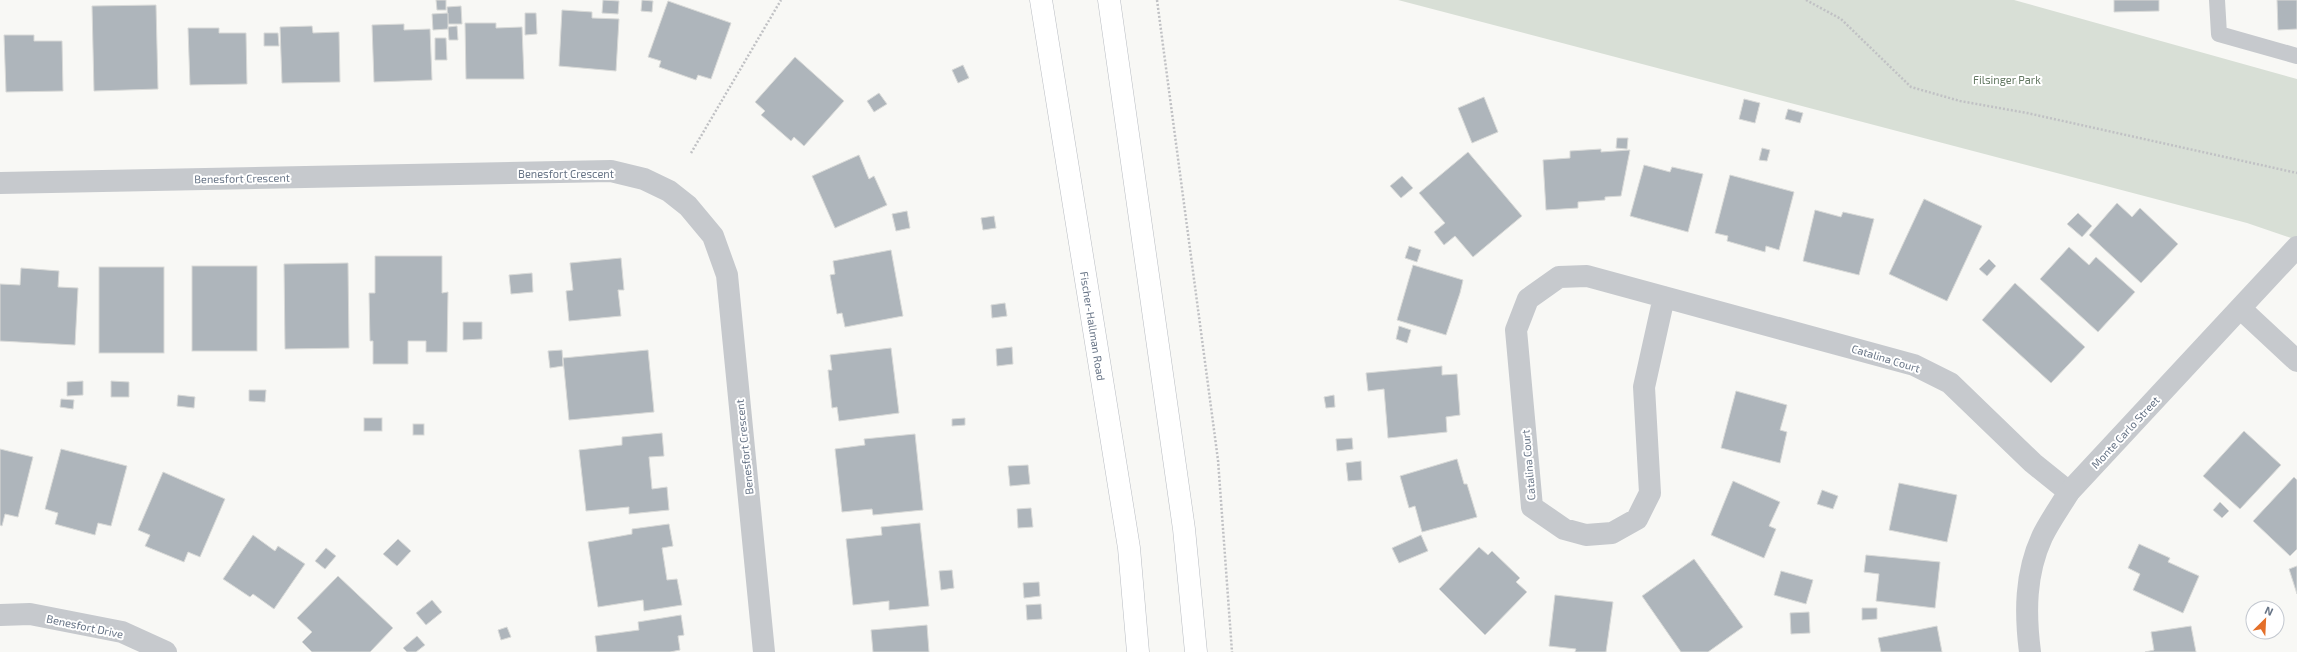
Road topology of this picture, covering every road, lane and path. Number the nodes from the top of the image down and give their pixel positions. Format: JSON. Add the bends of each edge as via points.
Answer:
{"nodes":[{"id":1,"x":781,"y":0,"type":"edge"},
{"id":2,"x":1041,"y":0,"type":"edge"},
{"id":3,"x":1109,"y":0,"type":"edge"},
{"id":4,"x":1157,"y":0,"type":"edge"},
{"id":5,"x":1806,"y":0,"type":"edge"},
{"id":6,"x":2217,"y":0,"type":"edge"},
{"id":7,"x":2297,"y":56,"type":"edge"},
{"id":8,"x":691,"y":153,"type":"dead end"},
{"id":9,"x":2297,"y":173,"type":"edge"},
{"id":10,"x":0,"y":183,"type":"edge"},
{"id":11,"x":2297,"y":247,"type":"edge"},
{"id":12,"x":1664,"y":297,"type":"junction"},
{"id":13,"x":2241,"y":309,"type":"junction"},
{"id":14,"x":2297,"y":361,"type":"edge"},
{"id":15,"x":2069,"y":492,"type":"junction"},
{"id":16,"x":0,"y":615,"type":"edge"},
{"id":17,"x":166,"y":652,"type":"edge"},
{"id":18,"x":764,"y":652,"type":"edge"},
{"id":19,"x":1138,"y":652,"type":"edge"},
{"id":20,"x":1196,"y":652,"type":"edge"},
{"id":21,"x":1232,"y":652,"type":"edge"},
{"id":22,"x":2030,"y":652,"type":"edge"}],
"edges":[{"from":1,"to":8,"type":"path"},
{"from":2,"to":19,"type":"main road","name":"Fischer-Hallman Road","via":[[1129,548]]},
{"from":3,"to":20,"type":"main road","via":[[1184,529]]},
{"from":4,"to":21,"type":"path","via":[[1218,460]]},
{"from":5,"to":9,"type":"path","via":[[1841,19],[1911,87],[1960,101],[2027,113]]},
{"from":6,"to":7,"type":"lane","via":[[2219,34]]},
{"from":10,"to":18,"type":"street","name":"Benesfort Crescent","via":[[611,171],[644,179],[669,191],[688,206],[713,236],[727,275]]},
{"from":11,"to":13,"type":"street","name":"Monte Carlo Street"},
{"from":12,"to":12,"type":"street","name":"Catalina Court","via":[[1587,276],[1559,277],[1528,300],[1516,330],[1532,507],[1564,529],[1586,535],[1612,533],[1637,518],[1650,493],[1644,387]]},
{"from":12,"to":15,"type":"street","name":"Catalina Court","via":[[1914,365],[1950,383],[2033,463]]},
{"from":13,"to":14,"type":"street"},
{"from":13,"to":15,"type":"street","name":"Monte Carlo Street"},
{"from":15,"to":22,"type":"street","name":"Monte Carlo Street","via":[[2042,538],[2027,586],[2026,621]]},
{"from":16,"to":17,"type":"street","name":"Benesfort Drive","via":[[30,614],[122,632]]}]}
